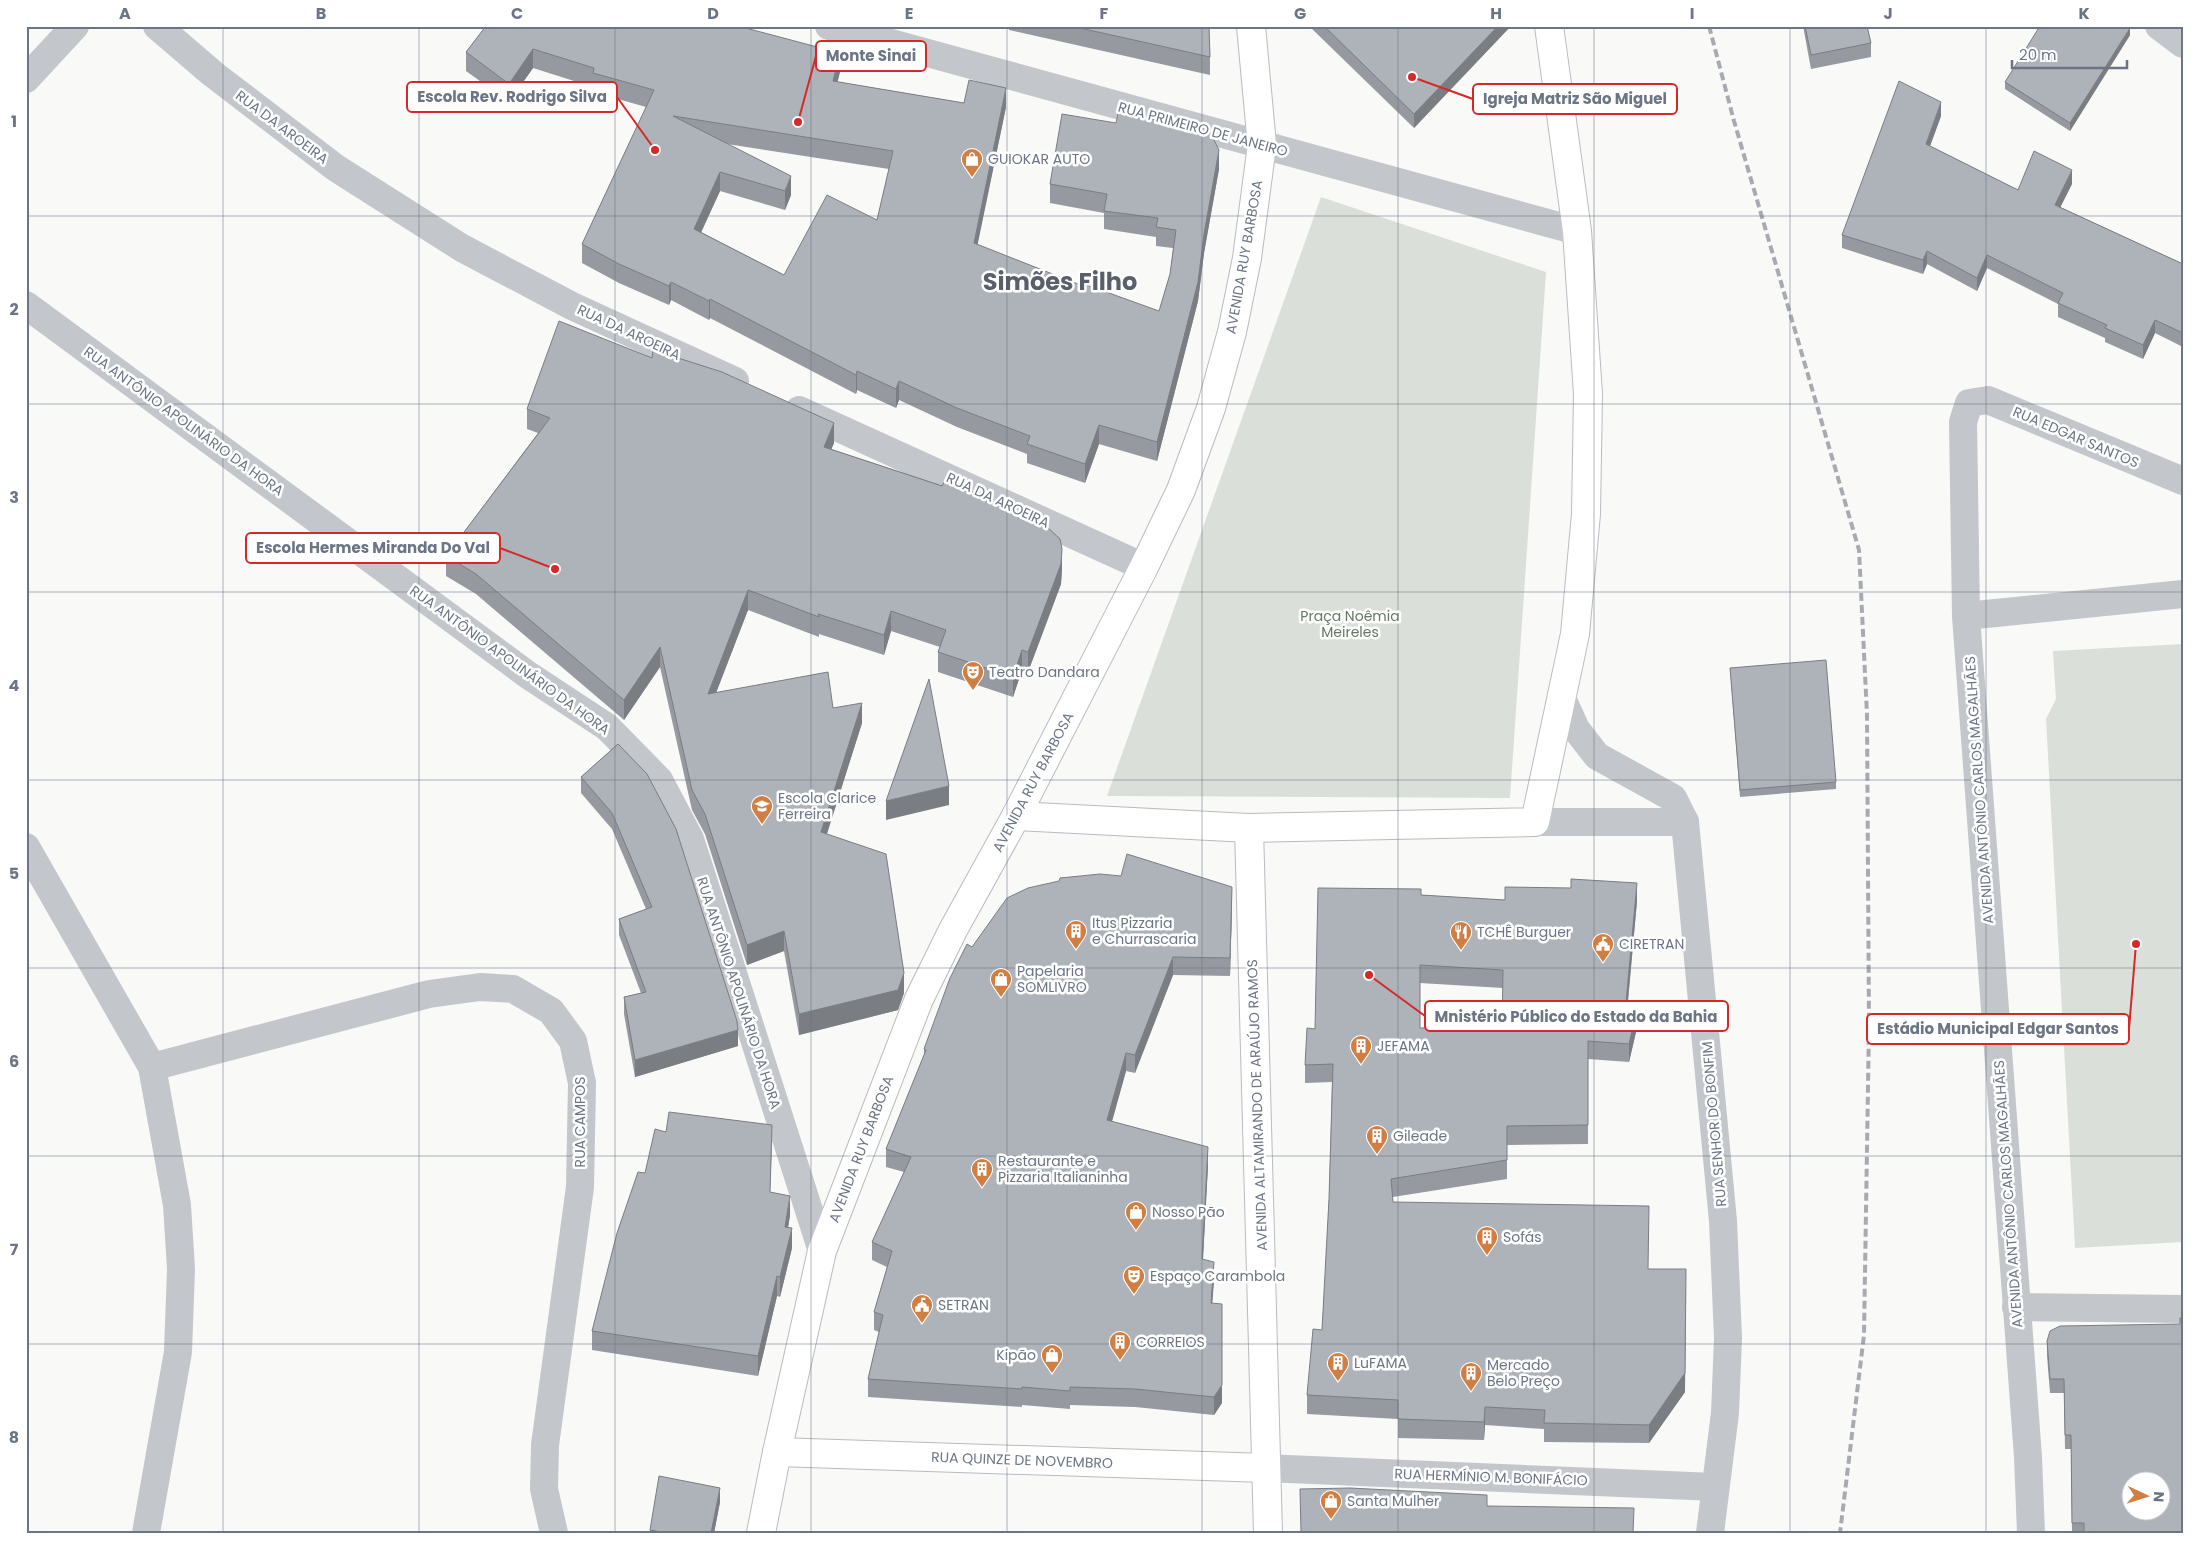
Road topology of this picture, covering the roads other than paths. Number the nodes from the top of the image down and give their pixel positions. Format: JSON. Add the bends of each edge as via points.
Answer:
{"nodes":[{"id":1,"x":75,"y":26,"type":"edge"},
{"id":2,"x":157,"y":26,"type":"edge"},
{"id":3,"x":829,"y":26,"type":"edge"},
{"id":4,"x":1252,"y":26,"type":"edge"},
{"id":5,"x":1549,"y":26,"type":"edge"},
{"id":6,"x":2158,"y":26,"type":"edge"},
{"id":7,"x":2183,"y":44,"type":"edge"},
{"id":8,"x":26,"y":79,"type":"edge"},
{"id":9,"x":1262,"y":145,"type":"junction"},
{"id":10,"x":1577,"y":231,"type":"junction"},
{"id":11,"x":26,"y":304,"type":"edge"},
{"id":12,"x":753,"y":389,"type":"edge"},
{"id":13,"x":781,"y":401,"type":"edge"},
{"id":14,"x":1969,"y":403,"type":"joint"},
{"id":15,"x":2183,"y":481,"type":"edge"},
{"id":16,"x":1144,"y":567,"type":"junction"},
{"id":17,"x":2183,"y":594,"type":"edge"},
{"id":18,"x":1966,"y":616,"type":"junction"},
{"id":19,"x":1561,"y":696,"type":"junction"},
{"id":20,"x":1016,"y":816,"type":"junction"},
{"id":21,"x":1535,"y":822,"type":"junction"},
{"id":22,"x":1685,"y":822,"type":"junction"},
{"id":23,"x":1249,"y":828,"type":"junction"},
{"id":24,"x":26,"y":847,"type":"edge"},
{"id":25,"x":152,"y":1067,"type":"junction"},
{"id":26,"x":822,"y":1251,"type":"junction"},
{"id":27,"x":2016,"y":1307,"type":"junction"},
{"id":28,"x":2183,"y":1309,"type":"edge"},
{"id":29,"x":777,"y":1452,"type":"junction"},
{"id":30,"x":1266,"y":1468,"type":"junction"},
{"id":31,"x":1715,"y":1487,"type":"junction"},
{"id":32,"x":146,"y":1533,"type":"edge"},
{"id":33,"x":554,"y":1533,"type":"edge"},
{"id":34,"x":761,"y":1533,"type":"edge"},
{"id":35,"x":1268,"y":1533,"type":"edge"},
{"id":36,"x":1710,"y":1533,"type":"edge"},
{"id":37,"x":2031,"y":1533,"type":"edge"}],
"edges":[{"from":1,"to":8,"type":"street"},
{"from":2,"to":12,"type":"street","name":"RUA DA AROEIRA","via":[[213,74],[336,168],[462,248],[572,306]]},
{"from":3,"to":9,"type":"street","name":"RUA PRIMEIRO DE JANEIRO"},
{"from":4,"to":9,"type":"main road","name":"AVENIDA RUY BARBOSA"},
{"from":5,"to":10,"type":"main road"},
{"from":6,"to":7,"type":"street"},
{"from":9,"to":10,"type":"street","name":"RUA PRIMEIRO DE JANEIRO"},
{"from":9,"to":16,"type":"main road","name":"AVENIDA RUY BARBOSA","via":[[1247,258],[1217,389],[1182,490]]},
{"from":10,"to":19,"type":"main road","via":[[1588,394],[1586,514],[1575,634]]},
{"from":11,"to":26,"type":"street","name":"RUA ANTÔNIO APOLINÁRIO DA HORA","via":[[528,675],[607,727],[660,780],[690,839]]},
{"from":13,"to":16,"type":"street","name":"RUA DA AROEIRA"},
{"from":14,"to":15,"type":"street","name":"RUA EDGAR SANTOS","via":[[1988,400]]},
{"from":14,"to":18,"type":"street","name":"AVENIDA ANTÔNIO CARLOS MAGALHÃES","via":[[1964,422]]},
{"from":16,"to":20,"type":"main road","name":"AVENIDA RUY BARBOSA"},
{"from":17,"to":18,"type":"street"},
{"from":18,"to":27,"type":"street","name":"AVENIDA ANTÔNIO CARLOS MAGALHÃES"},
{"from":19,"to":21,"type":"main road"},
{"from":19,"to":22,"type":"street","via":[[1576,729],[1596,756],[1673,798]]},
{"from":20,"to":23,"type":"main road"},
{"from":20,"to":26,"type":"main road","name":"AVENIDA RUY BARBOSA","via":[[919,999]]},
{"from":21,"to":22,"type":"street"},
{"from":21,"to":23,"type":"main road"},
{"from":22,"to":31,"type":"street","name":"RUA SENHOR DO BONFIM","via":[[1724,1238],[1728,1338],[1725,1413]]},
{"from":23,"to":30,"type":"main road","name":"AVENIDA ALTAMIRANDO DE ARAÚJO RAMOS"},
{"from":24,"to":25,"type":"street"},
{"from":25,"to":32,"type":"street","via":[[177,1205],[181,1269],[178,1352]]},
{"from":25,"to":33,"type":"street","name":"RUA CAMPOS","via":[[438,993],[480,987],[513,989],[551,1011],[573,1041],[582,1083],[580,1188],[545,1445],[544,1489]]},
{"from":26,"to":29,"type":"main road","name":"AVENIDA RUY BARBOSA"},
{"from":27,"to":28,"type":"street"},
{"from":27,"to":37,"type":"street","name":"AVENIDA ANTÔNIO CARLOS MAGALHÃES"},
{"from":29,"to":30,"type":"main road","name":"RUA QUINZE DE NOVEMBRO"},
{"from":29,"to":34,"type":"main road","name":"AVENIDA RUY BARBOSA"},
{"from":30,"to":31,"type":"street","name":"RUA HERMÍNIO M. BONIFÁCIO"},
{"from":30,"to":35,"type":"main road","name":"AVENIDA ALTAMIRANDO DE ARAÚJO RAMOS"},
{"from":31,"to":36,"type":"street","name":"RUA SENHOR DO BONFIM"}]}
